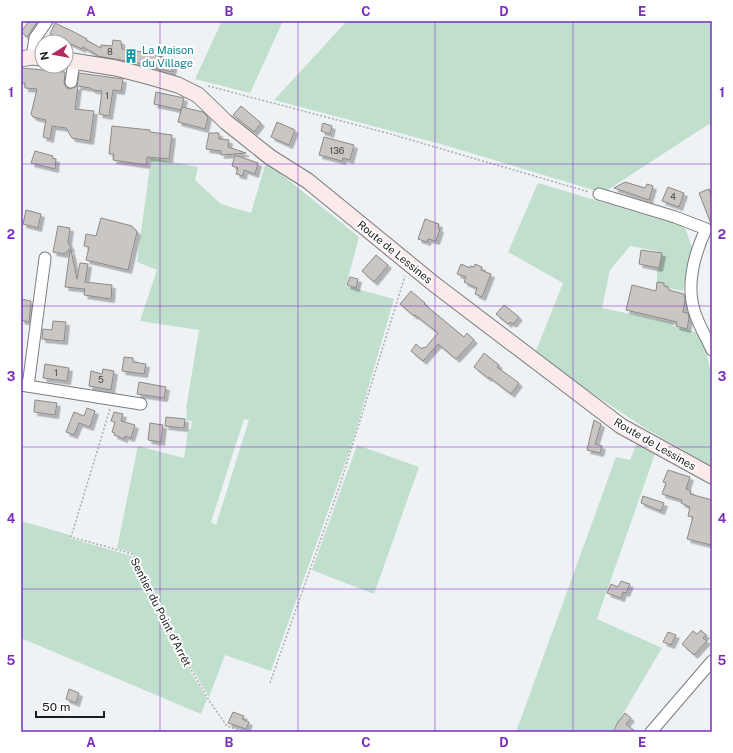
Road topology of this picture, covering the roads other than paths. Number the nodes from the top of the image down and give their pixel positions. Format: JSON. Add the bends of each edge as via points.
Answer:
{"nodes":[{"id":1,"x":47,"y":21,"type":"edge"},
{"id":2,"x":32,"y":58,"type":"edge"},
{"id":3,"x":74,"y":62,"type":"edge"},
{"id":4,"x":71,"y":74,"type":"edge"},
{"id":5,"x":72,"y":82,"type":"dead end"},
{"id":6,"x":599,"y":194,"type":"road end"},
{"id":7,"x":709,"y":228,"type":"edge"},
{"id":8,"x":45,"y":258,"type":"dead end"},
{"id":9,"x":712,"y":350,"type":"edge"},
{"id":10,"x":24,"y":386,"type":"edge"},
{"id":11,"x":141,"y":404,"type":"dead end"},
{"id":12,"x":712,"y":476,"type":"edge"},
{"id":13,"x":712,"y":661,"type":"edge"},
{"id":14,"x":651,"y":732,"type":"edge"}],
"edges":[{"from":1,"to":2,"type":"street","via":[[35,38]]},
{"from":3,"to":12,"type":"main road","name":"Route de Lessines","via":[[116,68],[154,78],[178,85],[198,95],[270,157],[308,181],[409,264],[621,426]]},
{"from":4,"to":5,"type":"street"},
{"from":6,"to":7,"type":"street"},
{"from":7,"to":9,"type":"street","via":[[698,247],[690,286],[696,315]]},
{"from":8,"to":10,"type":"street"},
{"from":10,"to":11,"type":"street"},
{"from":13,"to":14,"type":"street"}]}
